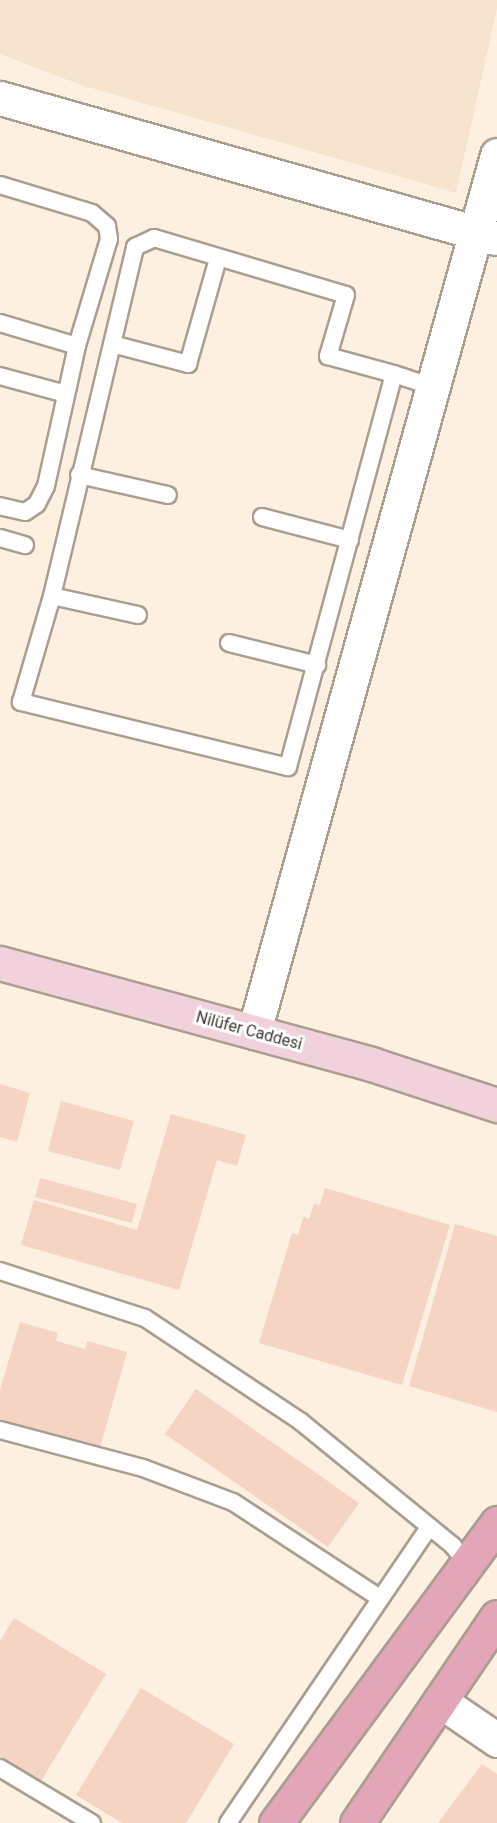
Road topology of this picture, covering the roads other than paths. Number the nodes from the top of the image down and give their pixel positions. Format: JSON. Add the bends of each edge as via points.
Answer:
{"nodes":[{"id":1,"x":0,"y":98,"type":"edge"},
{"id":2,"x":497,"y":155,"type":"edge"},
{"id":3,"x":0,"y":185,"type":"edge"},
{"id":4,"x":486,"y":235,"type":"edge"},
{"id":5,"x":218,"y":259,"type":"junction"},
{"id":6,"x":0,"y":323,"type":"edge"},
{"id":7,"x":112,"y":344,"type":"junction"},
{"id":8,"x":77,"y":346,"type":"junction"},
{"id":9,"x":393,"y":374,"type":"junction"},
{"id":10,"x":0,"y":376,"type":"edge"},
{"id":11,"x":431,"y":386,"type":"junction"},
{"id":12,"x":66,"y":394,"type":"junction"},
{"id":13,"x":79,"y":475,"type":"junction"},
{"id":14,"x":168,"y":495,"type":"dead end"},
{"id":15,"x":0,"y":506,"type":"edge"},
{"id":16,"x":262,"y":517,"type":"dead end"},
{"id":17,"x":0,"y":538,"type":"edge"},
{"id":18,"x":350,"y":540,"type":"junction"},
{"id":19,"x":25,"y":545,"type":"dead end"},
{"id":20,"x":52,"y":596,"type":"junction"},
{"id":21,"x":138,"y":615,"type":"dead end"},
{"id":22,"x":229,"y":643,"type":"dead end"},
{"id":23,"x":317,"y":665,"type":"junction"},
{"id":24,"x":0,"y":963,"type":"edge"},
{"id":25,"x":254,"y":1032,"type":"junction"},
{"id":26,"x":497,"y":1105,"type":"edge"},
{"id":27,"x":0,"y":1271,"type":"edge"},
{"id":28,"x":0,"y":1430,"type":"edge"},
{"id":29,"x":497,"y":1523,"type":"edge"},
{"id":30,"x":429,"y":1527,"type":"junction"},
{"id":31,"x":467,"y":1563,"type":"junction"},
{"id":32,"x":378,"y":1597,"type":"junction"},
{"id":33,"x":497,"y":1617,"type":"edge"},
{"id":34,"x":440,"y":1701,"type":"junction"},
{"id":35,"x":497,"y":1740,"type":"edge"},
{"id":36,"x":0,"y":1768,"type":"edge"},
{"id":37,"x":92,"y":1823,"type":"edge"},
{"id":38,"x":228,"y":1823,"type":"edge"},
{"id":39,"x":276,"y":1823,"type":"edge"},
{"id":40,"x":357,"y":1823,"type":"edge"}],
"edges":[{"from":1,"to":4,"type":"street"},
{"from":2,"to":4,"type":"street"},
{"from":3,"to":8,"type":"lane","via":[[92,213],[107,226],[110,239]]},
{"from":4,"to":11,"type":"street"},
{"from":5,"to":7,"type":"lane","via":[[188,364]]},
{"from":5,"to":7,"type":"lane","via":[[154,238],[135,247]]},
{"from":5,"to":9,"type":"lane","via":[[346,295],[328,356]]},
{"from":6,"to":8,"type":"lane"},
{"from":7,"to":13,"type":"lane"},
{"from":8,"to":12,"type":"lane"},
{"from":9,"to":11,"type":"lane"},
{"from":9,"to":18,"type":"lane"},
{"from":10,"to":12,"type":"lane"},
{"from":11,"to":25,"type":"street"},
{"from":12,"to":15,"type":"lane","via":[[46,486],[37,504],[25,512]]},
{"from":13,"to":14,"type":"lane"},
{"from":13,"to":20,"type":"lane"},
{"from":16,"to":18,"type":"lane"},
{"from":17,"to":19,"type":"lane"},
{"from":18,"to":23,"type":"lane"},
{"from":20,"to":21,"type":"lane"},
{"from":20,"to":23,"type":"lane","via":[[21,702],[288,767]]},
{"from":22,"to":23,"type":"lane"},
{"from":24,"to":25,"type":"street","name":"Nilüfer Caddesi"},
{"from":25,"to":26,"type":"street","name":"Nilüfer Caddesi"},
{"from":27,"to":30,"type":"lane","via":[[145,1318],[300,1421]]},
{"from":28,"to":32,"type":"lane","via":[[143,1468],[233,1502]]},
{"from":29,"to":31,"type":"main road"},
{"from":30,"to":31,"type":"lane"},
{"from":30,"to":32,"type":"lane"},
{"from":31,"to":39,"type":"main road"},
{"from":32,"to":38,"type":"lane"},
{"from":33,"to":34,"type":"main road"},
{"from":34,"to":35,"type":"street"},
{"from":34,"to":40,"type":"main road"},
{"from":36,"to":37,"type":"lane"}]}
